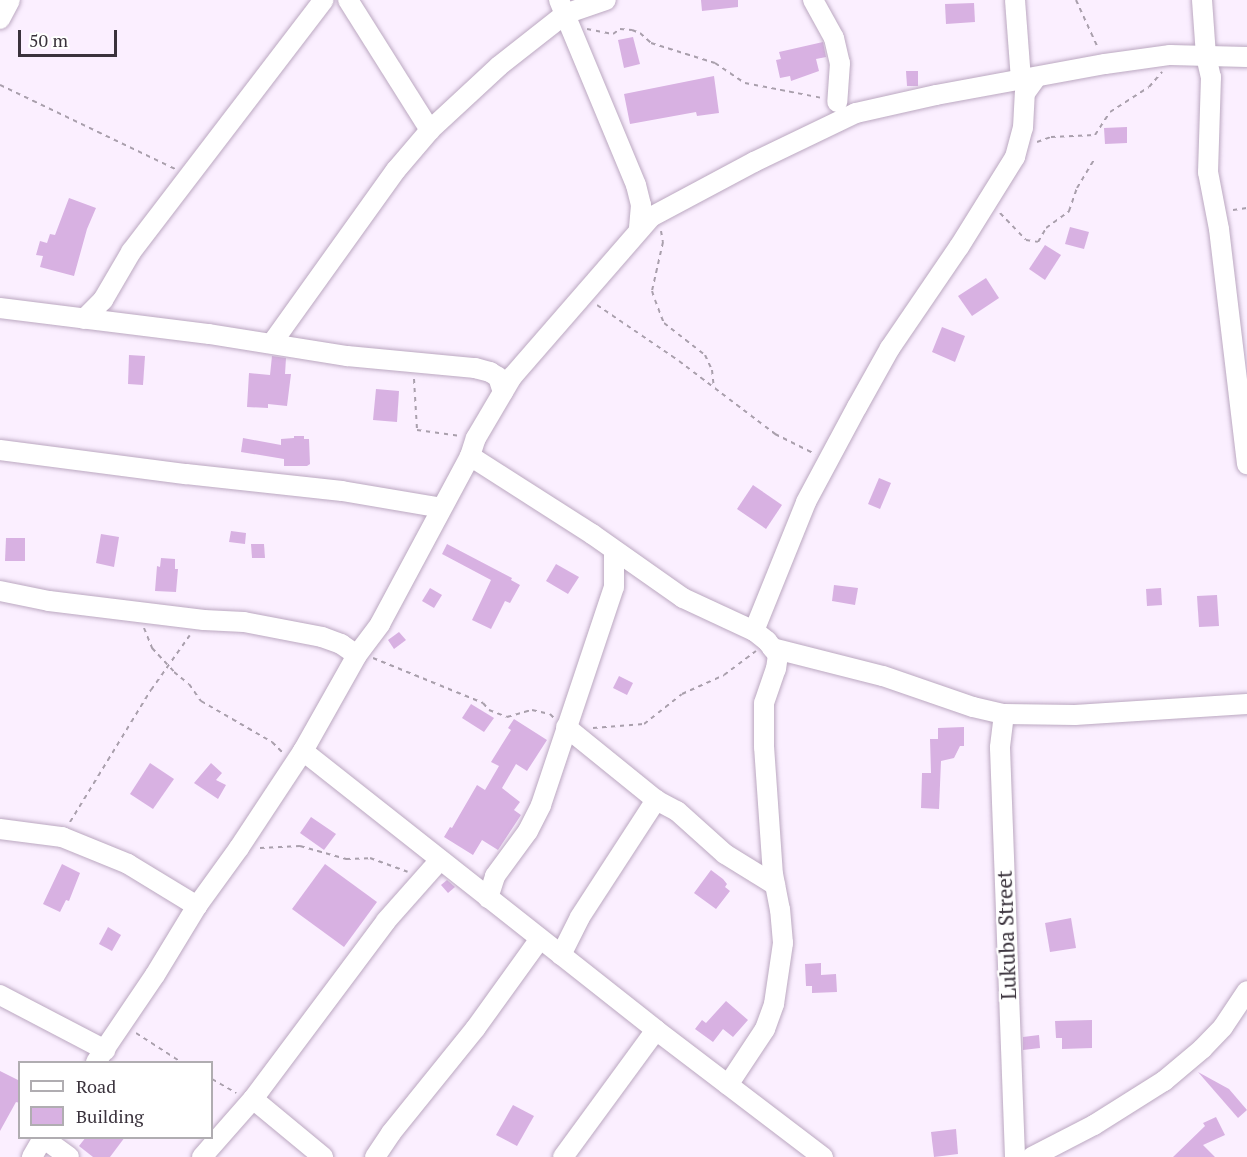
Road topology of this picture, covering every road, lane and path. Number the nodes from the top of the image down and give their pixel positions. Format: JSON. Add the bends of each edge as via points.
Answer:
{"nodes":[{"id":1,"x":10,"y":0,"type":"edge"},
{"id":2,"x":324,"y":0,"type":"edge"},
{"id":3,"x":348,"y":0,"type":"edge"},
{"id":4,"x":606,"y":0,"type":"edge"},
{"id":5,"x":813,"y":0,"type":"edge"},
{"id":6,"x":1015,"y":0,"type":"edge"},
{"id":7,"x":1076,"y":0,"type":"edge"},
{"id":8,"x":1202,"y":0,"type":"edge"},
{"id":9,"x":565,"y":13,"type":"edge"},
{"id":10,"x":0,"y":19,"type":"edge"},
{"id":11,"x":1170,"y":55,"type":"junction"},
{"id":12,"x":1206,"y":56,"type":"junction"},
{"id":13,"x":1247,"y":57,"type":"edge"},
{"id":14,"x":1105,"y":64,"type":"junction"},
{"id":15,"x":1029,"y":79,"type":"junction"},
{"id":16,"x":0,"y":85,"type":"edge"},
{"id":17,"x":837,"y":102,"type":"joint"},
{"id":18,"x":430,"y":130,"type":"junction"},
{"id":19,"x":1015,"y":157,"type":"junction"},
{"id":20,"x":1094,"y":160,"type":"dead end"},
{"id":21,"x":189,"y":175,"type":"junction"},
{"id":22,"x":987,"y":200,"type":"junction"},
{"id":23,"x":645,"y":223,"type":"junction"},
{"id":24,"x":582,"y":297,"type":"junction"},
{"id":25,"x":0,"y":308,"type":"edge"},
{"id":26,"x":84,"y":319,"type":"junction"},
{"id":27,"x":272,"y":343,"type":"junction"},
{"id":28,"x":412,"y":362,"type":"junction"},
{"id":29,"x":520,"y":366,"type":"junction"},
{"id":30,"x":490,"y":372,"type":"junction"},
{"id":31,"x":714,"y":389,"type":"junction"},
{"id":32,"x":502,"y":392,"type":"junction"},
{"id":33,"x":473,"y":447,"type":"junction"},
{"id":34,"x":0,"y":450,"type":"edge"},
{"id":35,"x":829,"y":460,"type":"junction"},
{"id":36,"x":1247,"y":464,"type":"edge"},
{"id":37,"x":442,"y":508,"type":"junction"},
{"id":38,"x":614,"y":552,"type":"junction"},
{"id":39,"x":0,"y":591,"type":"edge"},
{"id":40,"x":141,"y":611,"type":"junction"},
{"id":41,"x":204,"y":620,"type":"junction"},
{"id":42,"x":765,"y":640,"type":"junction"},
{"id":43,"x":357,"y":648,"type":"junction"},
{"id":44,"x":168,"y":666,"type":"junction"},
{"id":45,"x":1247,"y":704,"type":"edge"},
{"id":46,"x":1004,"y":714,"type":"junction"},
{"id":47,"x":571,"y":731,"type":"junction"},
{"id":48,"x":299,"y":756,"type":"junction"},
{"id":49,"x":656,"y":800,"type":"junction"},
{"id":50,"x":0,"y":829,"type":"edge"},
{"id":51,"x":62,"y":837,"type":"junction"},
{"id":52,"x":239,"y":848,"type":"junction"},
{"id":53,"x":434,"y":866,"type":"junction"},
{"id":54,"x":775,"y":885,"type":"junction"},
{"id":55,"x":488,"y":898,"type":"junction"},
{"id":56,"x":197,"y":906,"type":"junction"},
{"id":57,"x":540,"y":939,"type":"junction"},
{"id":58,"x":561,"y":955,"type":"junction"},
{"id":59,"x":1247,"y":991,"type":"edge"},
{"id":60,"x":0,"y":995,"type":"edge"},
{"id":61,"x":121,"y":1025,"type":"junction"},
{"id":62,"x":656,"y":1030,"type":"junction"},
{"id":63,"x":101,"y":1056,"type":"edge"},
{"id":64,"x":179,"y":1061,"type":"edge"},
{"id":65,"x":213,"y":1079,"type":"edge"},
{"id":66,"x":728,"y":1085,"type":"junction"},
{"id":67,"x":253,"y":1099,"type":"junction"},
{"id":68,"x":42,"y":1139,"type":"edge"},
{"id":69,"x":44,"y":1139,"type":"edge"},
{"id":70,"x":816,"y":1155,"type":"edge"},
{"id":71,"x":32,"y":1157,"type":"edge"},
{"id":72,"x":69,"y":1157,"type":"edge"},
{"id":73,"x":202,"y":1157,"type":"edge"},
{"id":74,"x":322,"y":1157,"type":"edge"},
{"id":75,"x":375,"y":1157,"type":"edge"},
{"id":76,"x":563,"y":1157,"type":"edge"},
{"id":77,"x":1015,"y":1157,"type":"edge"},
{"id":78,"x":1032,"y":1157,"type":"edge"}],
"edges":[{"from":1,"to":10,"type":"street"},
{"from":2,"to":21,"type":"street"},
{"from":3,"to":18,"type":"street"},
{"from":4,"to":9,"type":"street"},
{"from":5,"to":17,"type":"street","via":[[834,38],[840,63]]},
{"from":6,"to":15,"type":"street"},
{"from":7,"to":14,"type":"path"},
{"from":8,"to":12,"type":"street"},
{"from":9,"to":17,"type":"path","via":[[613,34],[620,29],[640,33],[651,43],[714,63],[745,83]]},
{"from":9,"to":18,"type":"street","via":[[499,66]]},
{"from":9,"to":23,"type":"street","via":[[636,185]]},
{"from":11,"to":12,"type":"street"},
{"from":11,"to":14,"type":"street"},
{"from":11,"to":19,"type":"path","via":[[1155,81],[1110,112],[1095,135],[1044,138]]},
{"from":12,"to":13,"type":"street"},
{"from":12,"to":36,"type":"street","via":[[1211,100],[1208,172],[1219,229]]},
{"from":14,"to":15,"type":"street"},
{"from":15,"to":19,"type":"street"},
{"from":15,"to":23,"type":"street","via":[[936,94],[856,113],[754,162]]},
{"from":16,"to":21,"type":"path"},
{"from":18,"to":27,"type":"street","via":[[396,170]]},
{"from":19,"to":22,"type":"street"},
{"from":20,"to":22,"type":"path","via":[[1069,211],[1047,228],[1038,242],[1026,240]]},
{"from":21,"to":26,"type":"street","via":[[131,252],[104,300]]},
{"from":22,"to":35,"type":"street","via":[[890,348]]},
{"from":23,"to":24,"type":"street"},
{"from":23,"to":31,"type":"path","via":[[661,231],[663,242],[652,291],[664,323],[705,355]]},
{"from":24,"to":29,"type":"street"},
{"from":24,"to":31,"type":"path"},
{"from":25,"to":26,"type":"street"},
{"from":26,"to":27,"type":"street"},
{"from":27,"to":28,"type":"street"},
{"from":28,"to":30,"type":"street"},
{"from":28,"to":33,"type":"path","via":[[417,430]]},
{"from":29,"to":30,"type":"street"},
{"from":29,"to":32,"type":"street"},
{"from":30,"to":32,"type":"street","via":[[498,377]]},
{"from":31,"to":35,"type":"path","via":[[775,434]]},
{"from":32,"to":33,"type":"street"},
{"from":33,"to":37,"type":"street"},
{"from":33,"to":38,"type":"street"},
{"from":34,"to":37,"type":"street","via":[[342,491]]},
{"from":35,"to":42,"type":"street","via":[[803,510]]},
{"from":37,"to":43,"type":"street","via":[[402,586]]},
{"from":38,"to":42,"type":"street","via":[[683,598]]},
{"from":38,"to":47,"type":"street","via":[[614,587]]},
{"from":39,"to":40,"type":"street","via":[[49,601]]},
{"from":40,"to":41,"type":"street"},
{"from":40,"to":44,"type":"path","via":[[148,641]]},
{"from":41,"to":43,"type":"street","via":[[244,622]]},
{"from":41,"to":44,"type":"path"},
{"from":42,"to":46,"type":"street"},
{"from":42,"to":47,"type":"path","via":[[733,669],[682,694],[644,724],[602,725]]},
{"from":42,"to":54,"type":"street","via":[[778,655],[764,703]]},
{"from":43,"to":47,"type":"path","via":[[379,662],[483,703],[499,714],[515,716],[541,711]]},
{"from":43,"to":48,"type":"street"},
{"from":44,"to":48,"type":"path","via":[[208,706]]},
{"from":44,"to":51,"type":"path"},
{"from":45,"to":46,"type":"street","via":[[1075,715]]},
{"from":46,"to":77,"type":"street","name":"Lukuba Street","via":[[1000,748]]},
{"from":47,"to":49,"type":"street"},
{"from":47,"to":55,"type":"street","via":[[541,805],[528,831],[495,876]]},
{"from":48,"to":52,"type":"street"},
{"from":48,"to":53,"type":"street"},
{"from":49,"to":54,"type":"street","via":[[677,811],[725,854]]},
{"from":49,"to":58,"type":"street","via":[[580,917]]},
{"from":50,"to":51,"type":"street"},
{"from":51,"to":56,"type":"street","via":[[128,864]]},
{"from":52,"to":53,"type":"path","via":[[300,846],[346,859],[370,858],[405,872]]},
{"from":52,"to":56,"type":"street"},
{"from":53,"to":55,"type":"street"},
{"from":53,"to":67,"type":"street","via":[[353,964]]},
{"from":54,"to":66,"type":"street","via":[[783,943],[774,1004],[765,1029]]},
{"from":55,"to":57,"type":"street"},
{"from":56,"to":61,"type":"street"},
{"from":57,"to":58,"type":"street"},
{"from":57,"to":75,"type":"street"},
{"from":58,"to":62,"type":"street"},
{"from":59,"to":78,"type":"street","via":[[1216,1034],[1164,1081],[1094,1125]]},
{"from":60,"to":63,"type":"street"},
{"from":61,"to":63,"type":"street"},
{"from":61,"to":64,"type":"path"},
{"from":62,"to":66,"type":"street"},
{"from":62,"to":76,"type":"street"},
{"from":65,"to":67,"type":"path"},
{"from":66,"to":70,"type":"street"},
{"from":67,"to":73,"type":"street"},
{"from":67,"to":74,"type":"street"},
{"from":68,"to":71,"type":"street"},
{"from":69,"to":72,"type":"street"}]}
